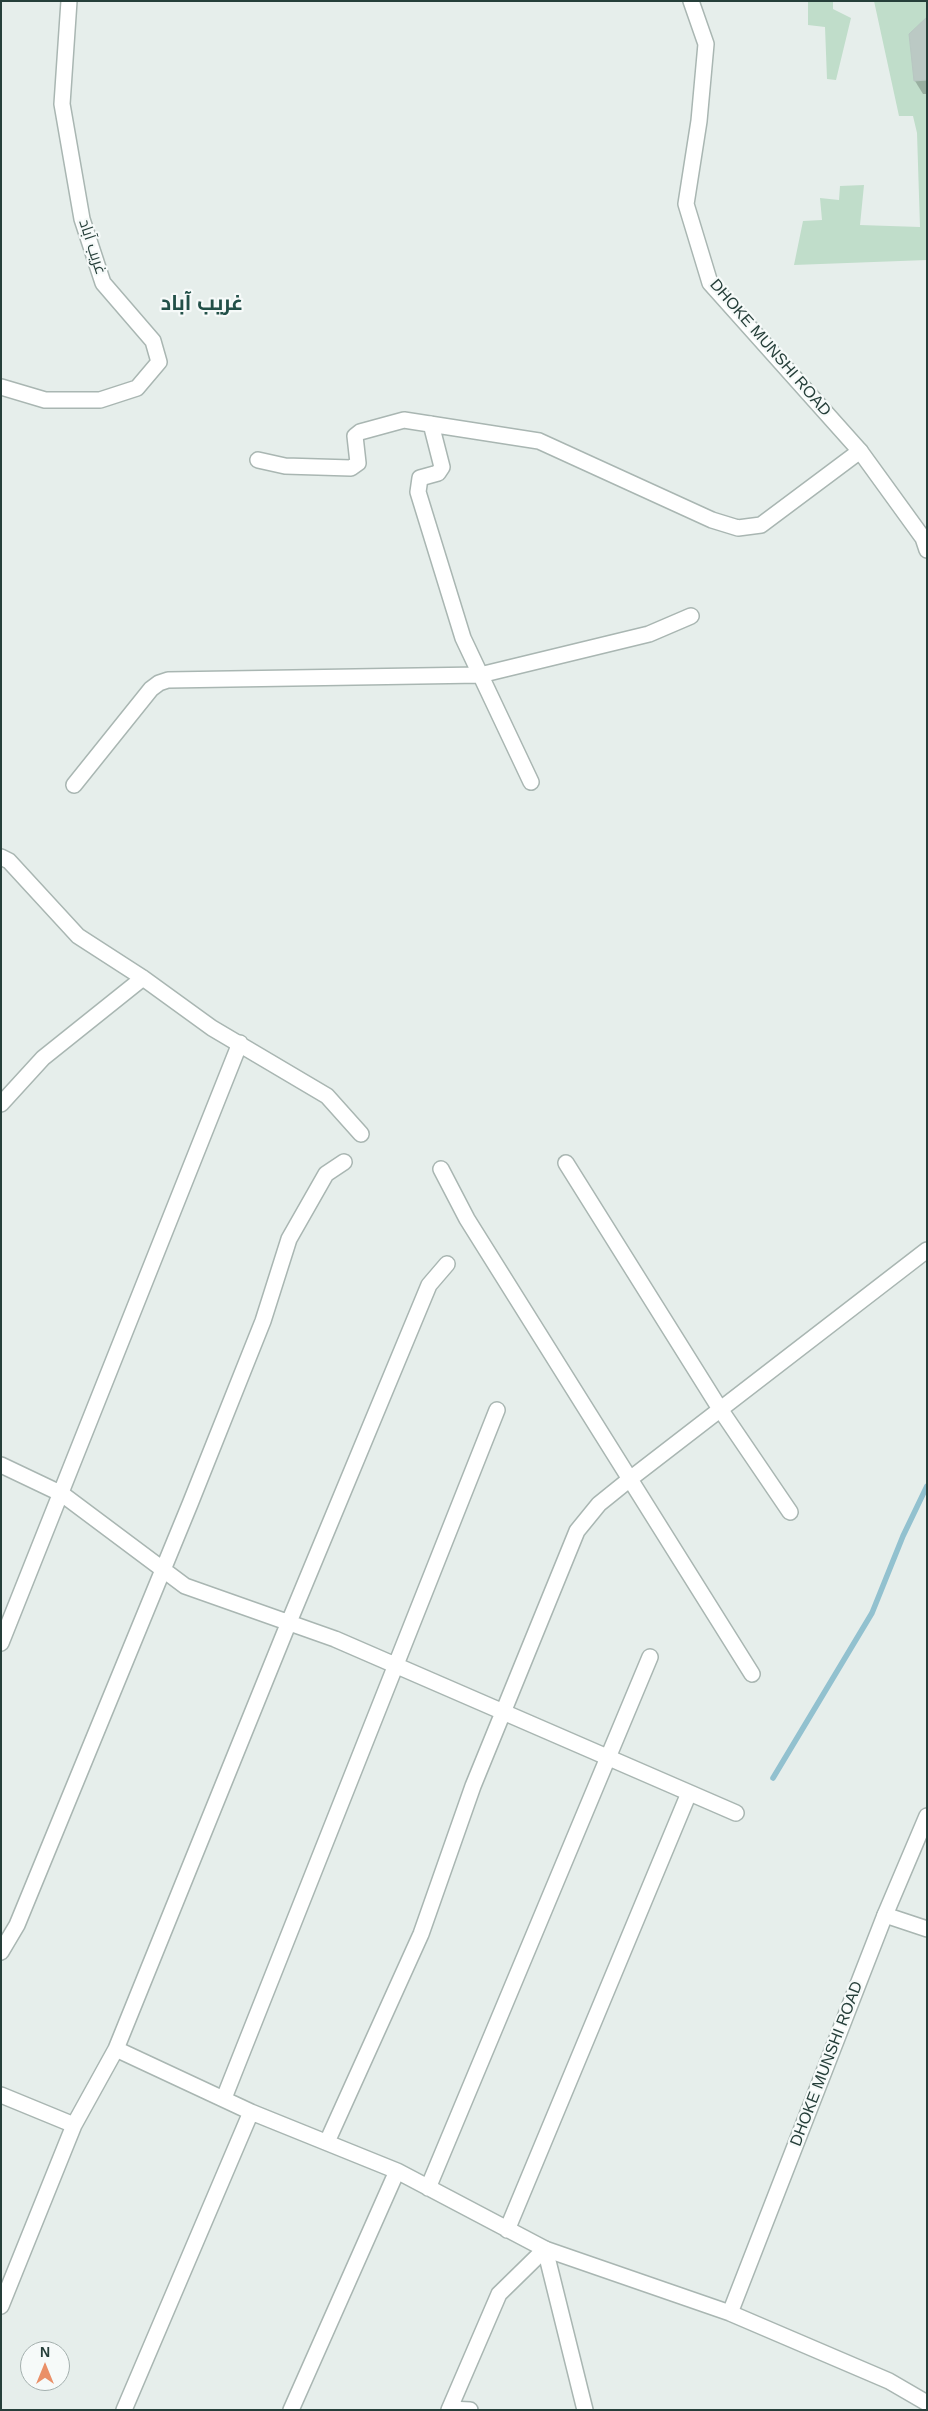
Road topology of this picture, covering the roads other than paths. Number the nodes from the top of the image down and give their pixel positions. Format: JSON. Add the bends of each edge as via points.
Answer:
{"nodes":[{"id":1,"x":69,"y":1,"type":"edge"},
{"id":2,"x":691,"y":1,"type":"edge"},
{"id":3,"x":1,"y":387,"type":"edge"},
{"id":4,"x":431,"y":424,"type":"junction"},
{"id":5,"x":860,"y":452,"type":"junction"},
{"id":6,"x":258,"y":460,"type":"dead end"},
{"id":7,"x":927,"y":550,"type":"edge"},
{"id":8,"x":691,"y":616,"type":"dead end"},
{"id":9,"x":480,"y":675,"type":"junction"},
{"id":10,"x":531,"y":782,"type":"dead end"},
{"id":11,"x":74,"y":785,"type":"dead end"},
{"id":12,"x":1,"y":856,"type":"edge"},
{"id":13,"x":143,"y":978,"type":"junction"},
{"id":14,"x":240,"y":1043,"type":"junction"},
{"id":15,"x":1,"y":1104,"type":"edge"},
{"id":16,"x":361,"y":1134,"type":"dead end"},
{"id":17,"x":344,"y":1162,"type":"dead end"},
{"id":18,"x":566,"y":1163,"type":"dead end"},
{"id":19,"x":441,"y":1169,"type":"dead end"},
{"id":20,"x":927,"y":1250,"type":"edge"},
{"id":21,"x":447,"y":1264,"type":"dead end"},
{"id":22,"x":720,"y":1409,"type":"junction"},
{"id":23,"x":497,"y":1410,"type":"dead end"},
{"id":24,"x":1,"y":1465,"type":"edge"},
{"id":25,"x":630,"y":1479,"type":"junction"},
{"id":26,"x":62,"y":1494,"type":"junction"},
{"id":27,"x":790,"y":1512,"type":"dead end"},
{"id":28,"x":163,"y":1569,"type":"junction"},
{"id":29,"x":288,"y":1622,"type":"junction"},
{"id":30,"x":1,"y":1643,"type":"edge"},
{"id":31,"x":650,"y":1656,"type":"dead end"},
{"id":32,"x":396,"y":1665,"type":"junction"},
{"id":33,"x":752,"y":1674,"type":"dead end"},
{"id":34,"x":503,"y":1712,"type":"junction"},
{"id":35,"x":607,"y":1758,"type":"junction"},
{"id":36,"x":690,"y":1793,"type":"junction"},
{"id":37,"x":736,"y":1813,"type":"dead end"},
{"id":38,"x":926,"y":1818,"type":"edge"},
{"id":39,"x":885,"y":1915,"type":"junction"},
{"id":40,"x":927,"y":1929,"type":"edge"},
{"id":41,"x":1,"y":1952,"type":"edge"},
{"id":42,"x":116,"y":2049,"type":"junction"},
{"id":43,"x":1,"y":2095,"type":"edge"},
{"id":44,"x":224,"y":2098,"type":"junction"},
{"id":45,"x":251,"y":2112,"type":"junction"},
{"id":46,"x":74,"y":2125,"type":"junction"},
{"id":47,"x":327,"y":2142,"type":"junction"},
{"id":48,"x":397,"y":2171,"type":"junction"},
{"id":49,"x":428,"y":2188,"type":"junction"},
{"id":50,"x":507,"y":2230,"type":"junction"},
{"id":51,"x":545,"y":2249,"type":"junction"},
{"id":52,"x":1,"y":2306,"type":"edge"},
{"id":53,"x":730,"y":2312,"type":"junction"},
{"id":54,"x":927,"y":2403,"type":"edge"},
{"id":55,"x":450,"y":2409,"type":"edge"},
{"id":56,"x":124,"y":2410,"type":"edge"},
{"id":57,"x":290,"y":2410,"type":"edge"},
{"id":58,"x":470,"y":2410,"type":"edge"},
{"id":59,"x":585,"y":2410,"type":"edge"}],
"edges":[{"from":1,"to":3,"type":"street","name":"غریب آباد","via":[[62,104],[82,219],[103,283],[153,341],[159,362],[137,388],[100,400],[45,400]]},
{"from":2,"to":5,"type":"street","name":"DHOKE MUNSHI ROAD","via":[[706,44],[699,121],[686,204],[710,283]]},
{"from":4,"to":5,"type":"street","via":[[540,441],[712,520],[738,528],[761,525]]},
{"from":4,"to":6,"type":"street","via":[[404,420],[360,432],[354,441],[358,463],[351,468],[285,466]]},
{"from":4,"to":9,"type":"street","via":[[442,467],[438,472],[420,478],[418,492],[463,638]]},
{"from":5,"to":7,"type":"street","name":"DHOKE MUNSHI ROAD","via":[[923,538]]},
{"from":8,"to":9,"type":"street","via":[[650,634]]},
{"from":9,"to":10,"type":"street"},
{"from":9,"to":11,"type":"street","via":[[168,680],[151,689]]},
{"from":12,"to":13,"type":"street","via":[[78,936]]},
{"from":13,"to":14,"type":"street","via":[[212,1028]]},
{"from":13,"to":15,"type":"street","via":[[43,1058]]},
{"from":14,"to":16,"type":"street","via":[[327,1096]]},
{"from":14,"to":26,"type":"street"},
{"from":17,"to":28,"type":"street","via":[[326,1174],[288,1240],[262,1321]]},
{"from":18,"to":22,"type":"street"},
{"from":19,"to":25,"type":"street","via":[[467,1219]]},
{"from":20,"to":22,"type":"street"},
{"from":21,"to":29,"type":"street","via":[[429,1285]]},
{"from":22,"to":25,"type":"street"},
{"from":22,"to":27,"type":"street"},
{"from":23,"to":32,"type":"street"},
{"from":24,"to":26,"type":"street"},
{"from":25,"to":33,"type":"street"},
{"from":25,"to":34,"type":"street","via":[[599,1504],[577,1530]]},
{"from":26,"to":28,"type":"street"},
{"from":26,"to":30,"type":"street"},
{"from":28,"to":29,"type":"street","via":[[185,1586]]},
{"from":28,"to":41,"type":"street","via":[[16,1925]]},
{"from":29,"to":32,"type":"street"},
{"from":29,"to":42,"type":"street"},
{"from":31,"to":35,"type":"street"},
{"from":32,"to":34,"type":"street"},
{"from":32,"to":44,"type":"street"},
{"from":34,"to":35,"type":"street"},
{"from":34,"to":47,"type":"street","via":[[473,1786],[421,1934]]},
{"from":35,"to":36,"type":"street"},
{"from":35,"to":49,"type":"street"},
{"from":36,"to":37,"type":"street"},
{"from":36,"to":50,"type":"street"},
{"from":38,"to":39,"type":"street","name":"DHOKE MUNSHI ROAD"},
{"from":39,"to":40,"type":"street"},
{"from":39,"to":53,"type":"street","name":"DHOKE MUNSHI ROAD"},
{"from":42,"to":44,"type":"street"},
{"from":42,"to":46,"type":"street"},
{"from":43,"to":46,"type":"street"},
{"from":44,"to":45,"type":"street"},
{"from":45,"to":47,"type":"street"},
{"from":45,"to":56,"type":"street"},
{"from":46,"to":52,"type":"street"},
{"from":47,"to":48,"type":"street"},
{"from":48,"to":49,"type":"street"},
{"from":48,"to":57,"type":"street"},
{"from":49,"to":50,"type":"street"},
{"from":50,"to":51,"type":"street"},
{"from":51,"to":53,"type":"street"},
{"from":51,"to":55,"type":"street","via":[[499,2294]]},
{"from":51,"to":59,"type":"street"},
{"from":53,"to":54,"type":"street","via":[[889,2381]]},
{"from":55,"to":58,"type":"street"}]}
